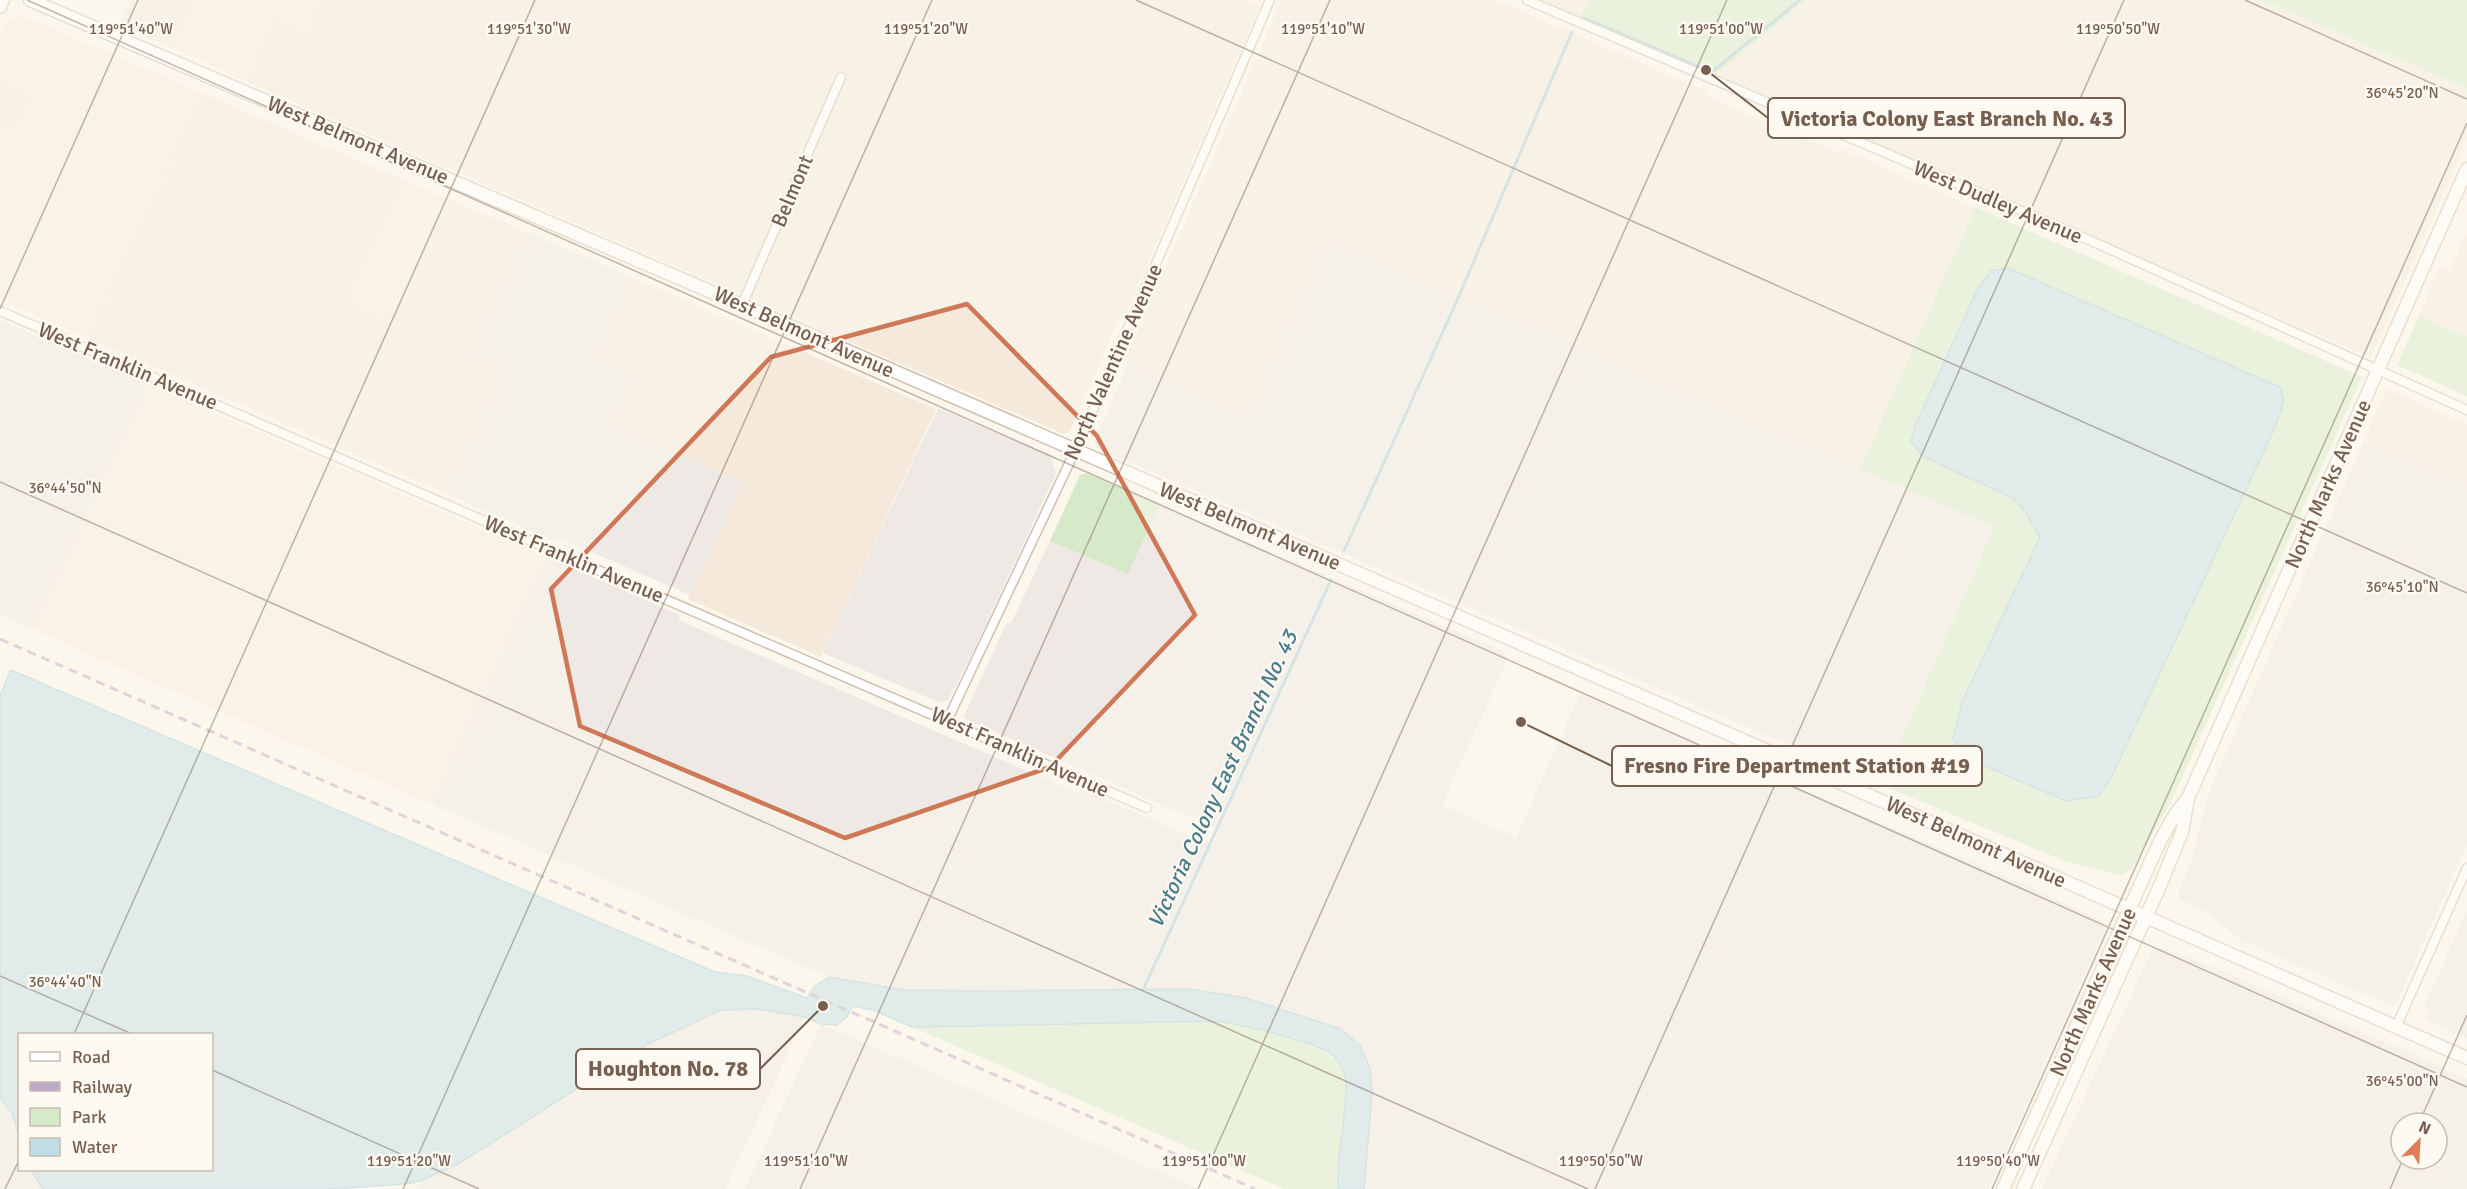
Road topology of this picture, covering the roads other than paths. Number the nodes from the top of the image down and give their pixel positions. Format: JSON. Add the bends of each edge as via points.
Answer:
{"nodes":[{"id":1,"x":3,"y":0,"type":"edge"},
{"id":2,"x":30,"y":0,"type":"edge"},
{"id":3,"x":1270,"y":0,"type":"edge"},
{"id":4,"x":1527,"y":0,"type":"edge"},
{"id":5,"x":0,"y":7,"type":"edge"},
{"id":6,"x":841,"y":77,"type":"dead end"},
{"id":7,"x":2467,"y":169,"type":"edge"},
{"id":8,"x":742,"y":305,"type":"junction"},
{"id":9,"x":0,"y":311,"type":"edge"},
{"id":10,"x":2378,"y":370,"type":"junction"},
{"id":11,"x":2467,"y":410,"type":"edge"},
{"id":12,"x":1075,"y":451,"type":"junction"},
{"id":13,"x":948,"y":721,"type":"junction"},
{"id":14,"x":2188,"y":798,"type":"junction"},
{"id":15,"x":1147,"y":808,"type":"dead end"},
{"id":16,"x":2467,"y":868,"type":"edge"},
{"id":17,"x":2130,"y":909,"type":"junction"},
{"id":18,"x":2147,"y":917,"type":"junction"},
{"id":19,"x":2396,"y":1027,"type":"junction"},
{"id":20,"x":2467,"y":1058,"type":"edge"},
{"id":21,"x":2003,"y":1189,"type":"edge"},
{"id":22,"x":2023,"y":1189,"type":"edge"}],
"edges":[{"from":1,"to":5,"type":"street"},
{"from":2,"to":8,"type":"street","name":"West Belmont Avenue"},
{"from":3,"to":12,"type":"street","name":"North Valentine Avenue"},
{"from":4,"to":10,"type":"street","name":"West Dudley Avenue","via":[[2078,235]]},
{"from":6,"to":8,"type":"street","name":"Belmont"},
{"from":7,"to":10,"type":"street","name":"North Marks Avenue"},
{"from":8,"to":12,"type":"street","name":"West Belmont Avenue"},
{"from":9,"to":13,"type":"street","name":"West Franklin Avenue"},
{"from":10,"to":11,"type":"street","name":"West Dudley Avenue"},
{"from":10,"to":14,"type":"street","name":"North Marks Avenue"},
{"from":12,"to":13,"type":"street","name":"North Valentine Avenue"},
{"from":12,"to":17,"type":"street","name":"West Belmont Avenue"},
{"from":13,"to":15,"type":"street","name":"West Franklin Avenue"},
{"from":14,"to":17,"type":"street","name":"North Marks Avenue","via":[[2161,839]]},
{"from":14,"to":18,"type":"street","name":"North Marks Avenue","via":[[2182,832]]},
{"from":16,"to":19,"type":"street"},
{"from":17,"to":18,"type":"street","name":"West Belmont Avenue"},
{"from":17,"to":21,"type":"street","name":"North Marks Avenue"},
{"from":18,"to":19,"type":"street","name":"West Belmont Avenue"},
{"from":18,"to":22,"type":"street","name":"North Marks Avenue"},
{"from":19,"to":20,"type":"street","name":"West Belmont Avenue"}]}
